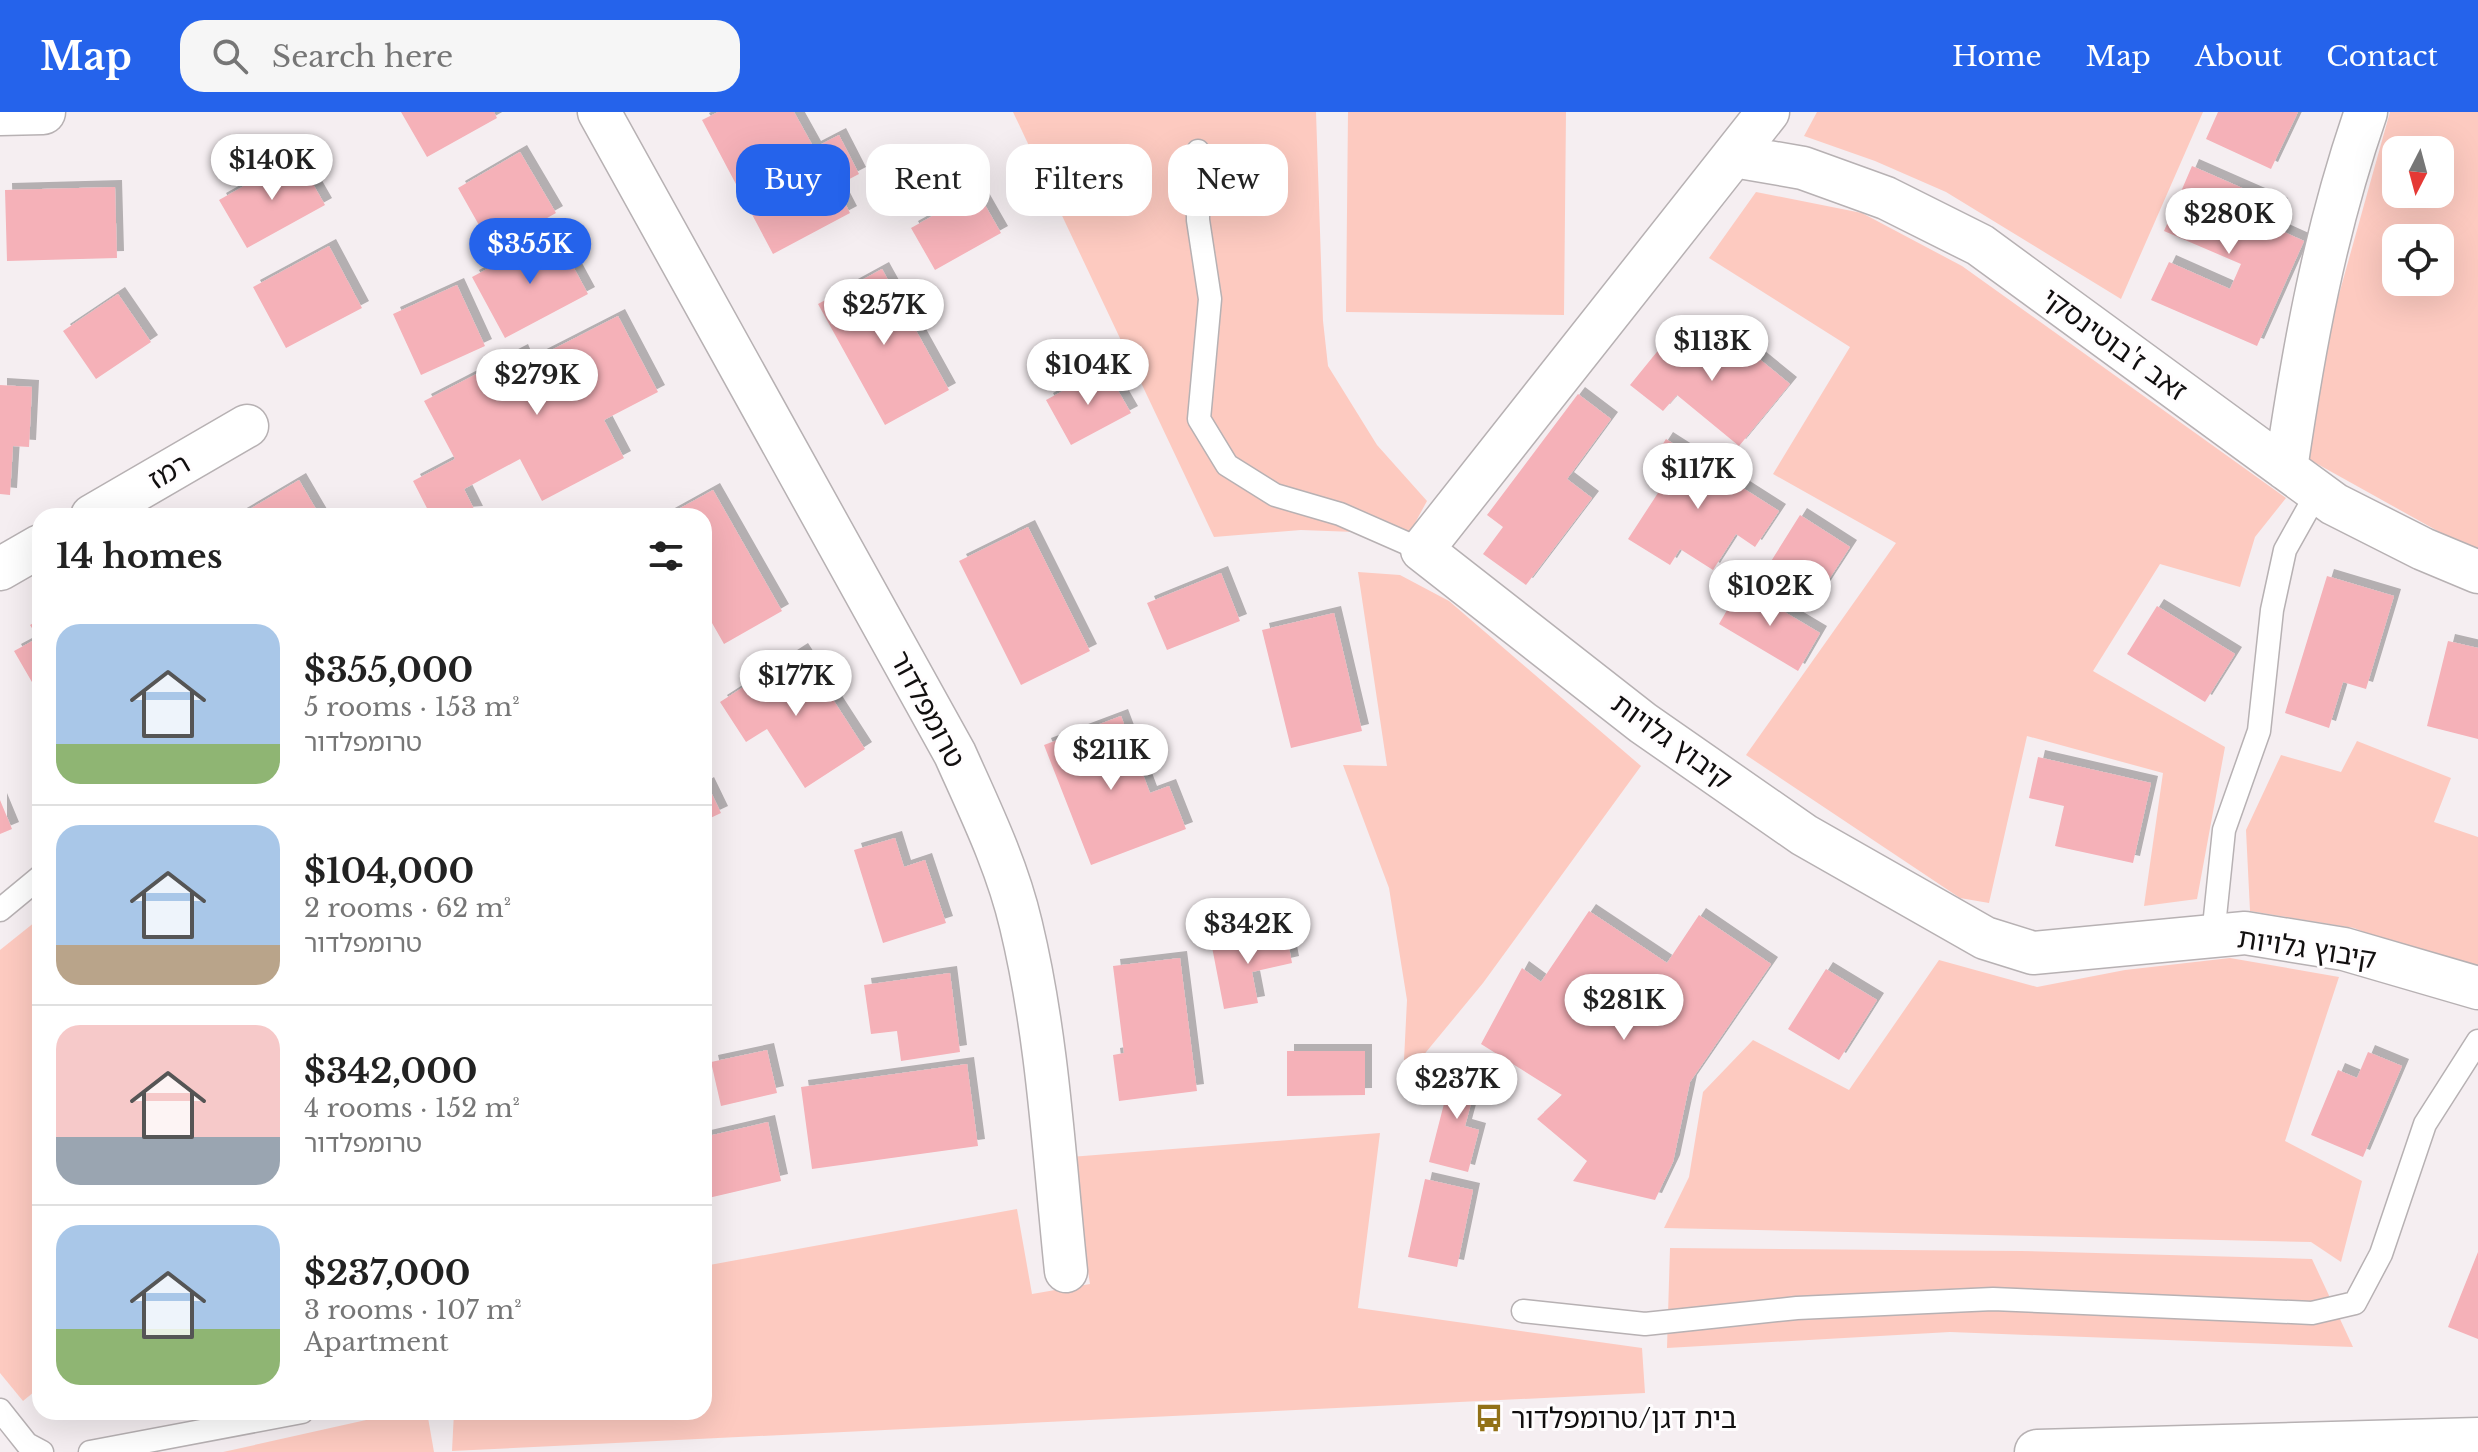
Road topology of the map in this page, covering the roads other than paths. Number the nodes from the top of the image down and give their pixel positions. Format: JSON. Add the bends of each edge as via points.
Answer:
{"nodes":[{"id":1,"x":43,"y":112,"type":"edge"},
{"id":2,"x":599,"y":112,"type":"edge"},
{"id":3,"x":1768,"y":112,"type":"edge"},
{"id":4,"x":2366,"y":112,"type":"edge"},
{"id":5,"x":0,"y":113,"type":"edge"},
{"id":6,"x":1734,"y":156,"type":"junction"},
{"id":7,"x":1198,"y":216,"type":"edge"},
{"id":8,"x":247,"y":426,"type":"dead end"},
{"id":9,"x":2302,"y":480,"type":"junction"},
{"id":10,"x":106,"y":508,"type":"edge"},
{"id":11,"x":1422,"y":550,"type":"junction"},
{"id":12,"x":32,"y":551,"type":"edge"},
{"id":13,"x":0,"y":569,"type":"edge"},
{"id":14,"x":2478,"y":572,"type":"edge"},
{"id":15,"x":32,"y":884,"type":"edge"},
{"id":16,"x":0,"y":910,"type":"edge"},
{"id":17,"x":2213,"y":936,"type":"junction"},
{"id":18,"x":2478,"y":988,"type":"edge"},
{"id":19,"x":2478,"y":1041,"type":"edge"},
{"id":20,"x":1066,"y":1271,"type":"dead end"},
{"id":21,"x":1523,"y":1311,"type":"dead end"},
{"id":22,"x":0,"y":1410,"type":"edge"},
{"id":23,"x":260,"y":1420,"type":"edge"},
{"id":24,"x":2478,"y":1440,"type":"edge"},
{"id":25,"x":42,"y":1452,"type":"edge"},
{"id":26,"x":90,"y":1452,"type":"edge"},
{"id":27,"x":2037,"y":1452,"type":"edge"}],
"edges":[{"from":1,"to":5,"type":"main road"},
{"from":2,"to":20,"type":"street","name":"טרומפלדור","via":[[955,754],[999,851],[1039,1008]]},
{"from":3,"to":6,"type":"street"},
{"from":4,"to":9,"type":"street","via":[[2344,176],[2306,329]]},
{"from":6,"to":9,"type":"street","name":"זאב ז'בוטינסקי","via":[[1816,173],[1886,198],[1980,245]]},
{"from":6,"to":11,"type":"street"},
{"from":7,"to":11,"type":"lane","via":[[1210,299],[1199,419],[1227,465],[1275,495],[1340,514]]},
{"from":8,"to":10,"type":"street","name":"רמז"},
{"from":9,"to":14,"type":"street","name":"זאב ז'בוטינסקי","via":[[2334,504]]},
{"from":9,"to":17,"type":"lane","via":[[2272,610],[2259,731],[2224,830]]},
{"from":11,"to":17,"type":"street","name":"קיבוץ גלויות","via":[[1643,723],[1804,835],[1985,938],[2033,953]]},
{"from":12,"to":13,"type":"street"},
{"from":15,"to":16,"type":"lane"},
{"from":17,"to":18,"type":"street","name":"קיבוץ גלויות","via":[[2245,933],[2344,949]]},
{"from":19,"to":21,"type":"lane","via":[[2425,1124],[2381,1254],[2355,1303],[2312,1313],[1993,1299],[1797,1308],[1645,1324]]},
{"from":22,"to":25,"type":"lane","via":[[27,1444]]},
{"from":23,"to":26,"type":"lane"},
{"from":24,"to":27,"type":"main road"}]}
